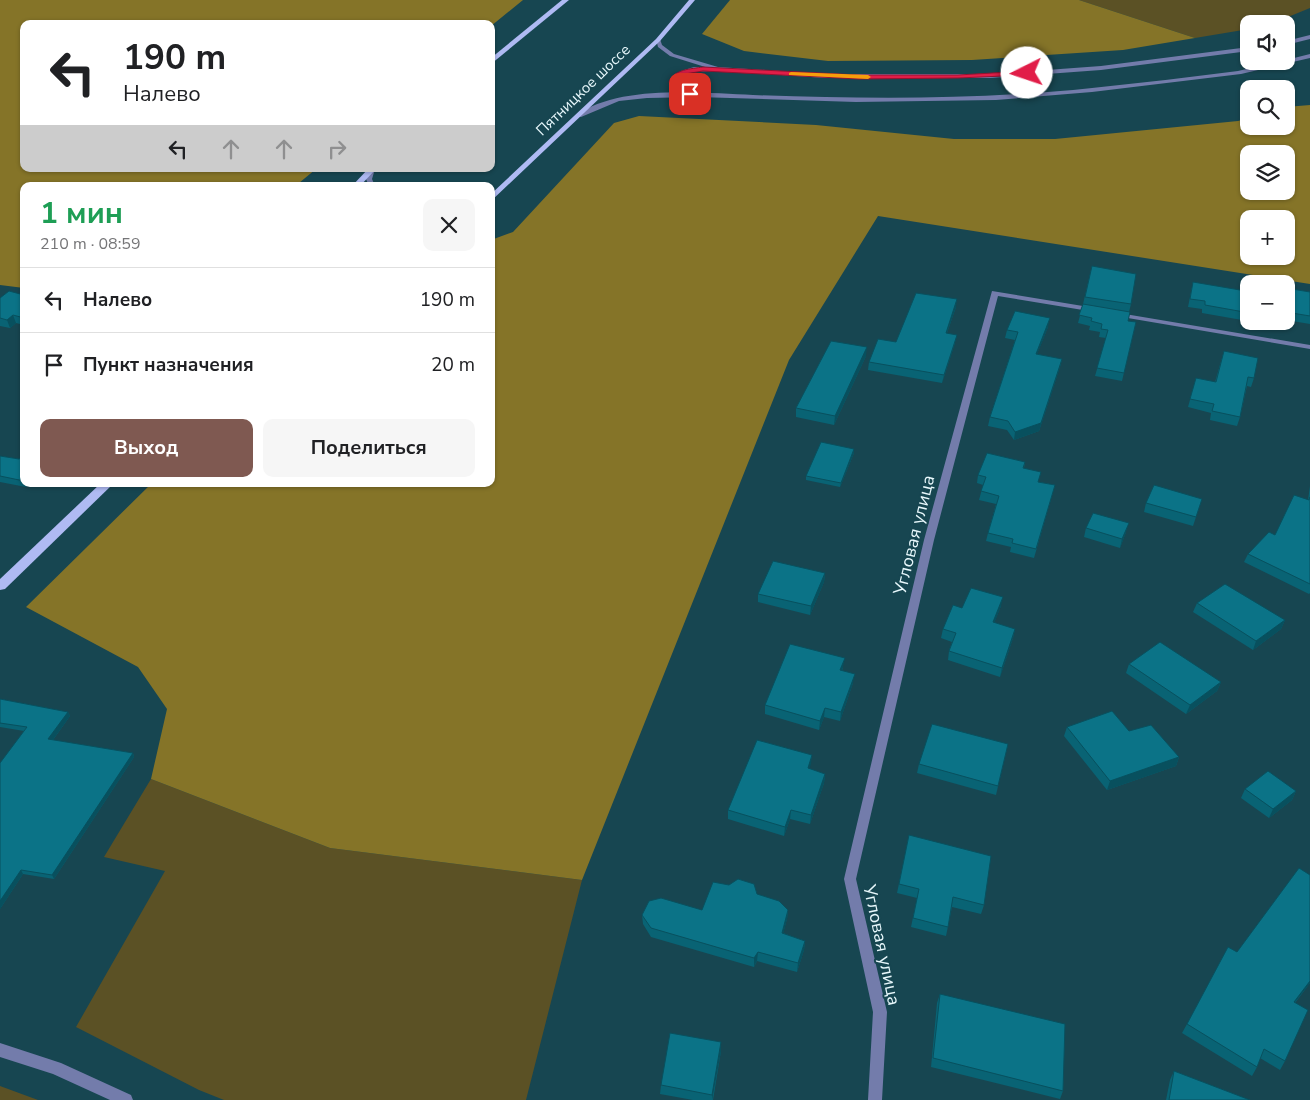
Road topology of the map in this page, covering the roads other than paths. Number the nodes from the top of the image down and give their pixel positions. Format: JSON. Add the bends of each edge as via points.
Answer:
{"nodes":[{"id":1,"x":566,"y":0,"type":"edge"},
{"id":2,"x":692,"y":0,"type":"edge"},
{"id":3,"x":1309,"y":38,"type":"edge"},
{"id":4,"x":658,"y":40,"type":"junction"},
{"id":5,"x":1295,"y":40,"type":"edge"},
{"id":6,"x":1240,"y":50,"type":"edge"},
{"id":7,"x":1310,"y":56,"type":"edge"},
{"id":8,"x":495,"y":59,"type":"edge"},
{"id":9,"x":718,"y":69,"type":"junction"},
{"id":10,"x":698,"y":95,"type":"junction"},
{"id":11,"x":579,"y":116,"type":"junction"},
{"id":12,"x":369,"y":172,"type":"edge"},
{"id":13,"x":360,"y":182,"type":"edge"},
{"id":14,"x":507,"y":185,"type":"junction"},
{"id":15,"x":495,"y":192,"type":"edge"},
{"id":16,"x":495,"y":196,"type":"edge"},
{"id":17,"x":1310,"y":347,"type":"edge"},
{"id":18,"x":105,"y":487,"type":"edge"},
{"id":19,"x":0,"y":586,"type":"edge"},
{"id":20,"x":0,"y":1050,"type":"edge"},
{"id":21,"x":126,"y":1100,"type":"edge"},
{"id":22,"x":875,"y":1100,"type":"edge"}],
"edges":[{"from":1,"to":8,"type":"main road"},
{"from":2,"to":4,"type":"main road","name":"Пятницкое шоссе"},
{"from":3,"to":5,"type":"street"},
{"from":4,"to":9,"type":"street","via":[[672,56]]},
{"from":4,"to":11,"type":"main road","name":"Пятницкое шоссе"},
{"from":6,"to":9,"type":"street","via":[[1101,68],[990,76],[826,76]]},
{"from":7,"to":10,"type":"street","via":[[1241,72],[1192,79],[996,98],[856,100]]},
{"from":9,"to":10,"type":"street","via":[[689,70],[673,79],[679,90]]},
{"from":10,"to":11,"type":"street","via":[[618,99]]},
{"from":11,"to":14,"type":"main road","name":"Пятницкое шоссе"},
{"from":12,"to":13,"type":"main road"},
{"from":14,"to":15,"type":"street"},
{"from":14,"to":16,"type":"main road","name":"Пятницкое шоссе"},
{"from":17,"to":22,"type":"street","name":"Угловая улица","via":[[996,293],[929,540],[850,879],[880,1012]]},
{"from":18,"to":19,"type":"main road"},
{"from":20,"to":21,"type":"street","via":[[56,1068]]}]}
